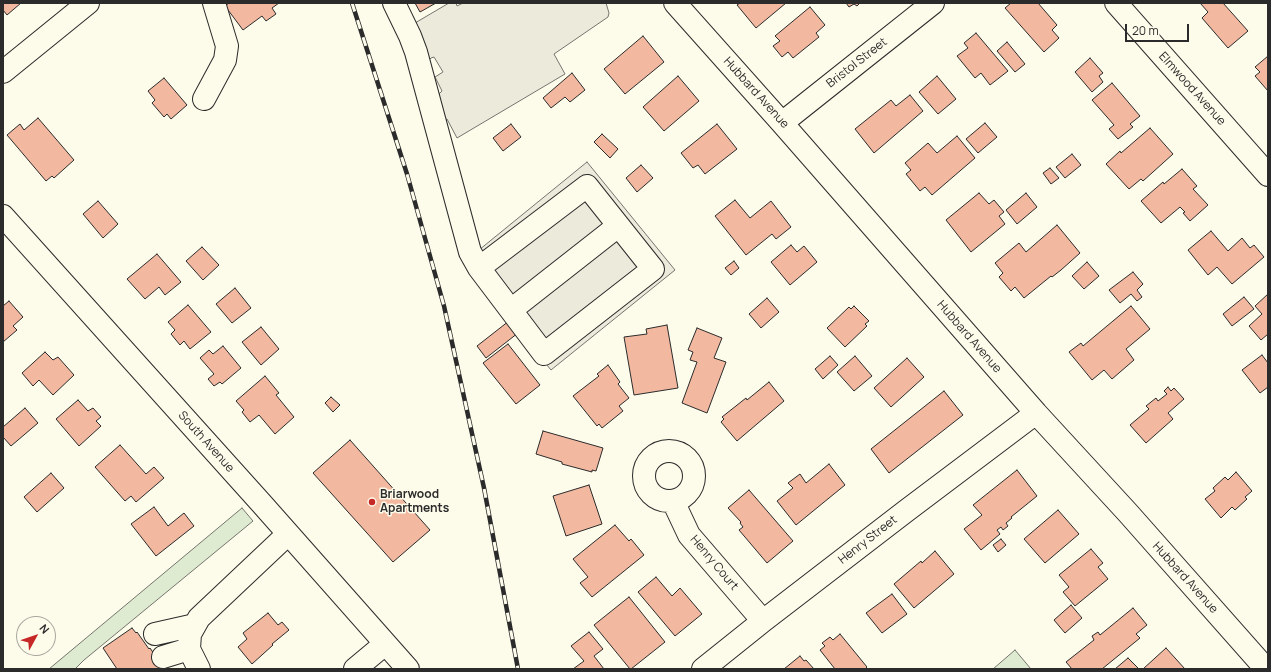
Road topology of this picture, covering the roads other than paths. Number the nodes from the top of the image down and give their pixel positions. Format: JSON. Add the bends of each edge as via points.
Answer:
{"nodes":[{"id":1,"x":88,"y":3,"type":"edge"},
{"id":2,"x":214,"y":3,"type":"edge"},
{"id":3,"x":394,"y":3,"type":"edge"},
{"id":4,"x":675,"y":3,"type":"edge"},
{"id":5,"x":933,"y":3,"type":"edge"},
{"id":6,"x":1116,"y":3,"type":"edge"},
{"id":7,"x":3,"y":72,"type":"edge"},
{"id":8,"x":204,"y":99,"type":"dead end"},
{"id":9,"x":782,"y":123,"type":"junction"},
{"id":10,"x":1268,"y":175,"type":"edge"},
{"id":11,"x":3,"y":216,"type":"edge"},
{"id":12,"x":618,"y":226,"type":"junction"},
{"id":13,"x":479,"y":268,"type":"junction"},
{"id":14,"x":511,"y":310,"type":"junction"},
{"id":15,"x":1036,"y":413,"type":"junction"},
{"id":16,"x":673,"y":501,"type":"dead end"},
{"id":17,"x":288,"y":534,"type":"junction"},
{"id":18,"x":763,"y":621,"type":"junction"},
{"id":19,"x":195,"y":626,"type":"junction"},
{"id":20,"x":155,"y":634,"type":"dead end"},
{"id":21,"x":385,"y":644,"type":"junction"},
{"id":22,"x":189,"y":649,"type":"junction"},
{"id":23,"x":163,"y":657,"type":"dead end"},
{"id":24,"x":199,"y":669,"type":"edge"},
{"id":25,"x":355,"y":669,"type":"edge"},
{"id":26,"x":408,"y":669,"type":"edge"},
{"id":27,"x":703,"y":669,"type":"edge"},
{"id":28,"x":1266,"y":669,"type":"edge"}],
"edges":[{"from":1,"to":7,"type":"street"},
{"from":2,"to":8,"type":"street","via":[[227,46],[225,60]]},
{"from":3,"to":13,"type":"street","via":[[416,52],[470,252]]},
{"from":4,"to":9,"type":"street","name":"Hubbard Avenue"},
{"from":5,"to":9,"type":"street","name":"Bristol Street"},
{"from":6,"to":10,"type":"street","name":"Elmwood Avenue"},
{"from":9,"to":15,"type":"street","name":"Hubbard Avenue"},
{"from":11,"to":17,"type":"street","name":"South Avenue"},
{"from":12,"to":13,"type":"street","via":[[587,186]]},
{"from":12,"to":14,"type":"street"},
{"from":12,"to":14,"type":"street","via":[[652,269],[556,345],[544,354]]},
{"from":13,"to":14,"type":"street"},
{"from":15,"to":18,"type":"street","name":"Henry Street"},
{"from":15,"to":28,"type":"street","name":"Hubbard Avenue"},
{"from":16,"to":18,"type":"street","name":"Henry Court","via":[[689,535]]},
{"from":17,"to":19,"type":"street","via":[[199,618]]},
{"from":17,"to":21,"type":"street","name":"South Avenue"},
{"from":18,"to":27,"type":"street","name":"Henry Street"},
{"from":19,"to":20,"type":"street"},
{"from":19,"to":22,"type":"street","via":[[190,634]]},
{"from":21,"to":25,"type":"street"},
{"from":21,"to":26,"type":"street","name":"South Avenue"},
{"from":22,"to":23,"type":"street"},
{"from":22,"to":24,"type":"street"}]}
